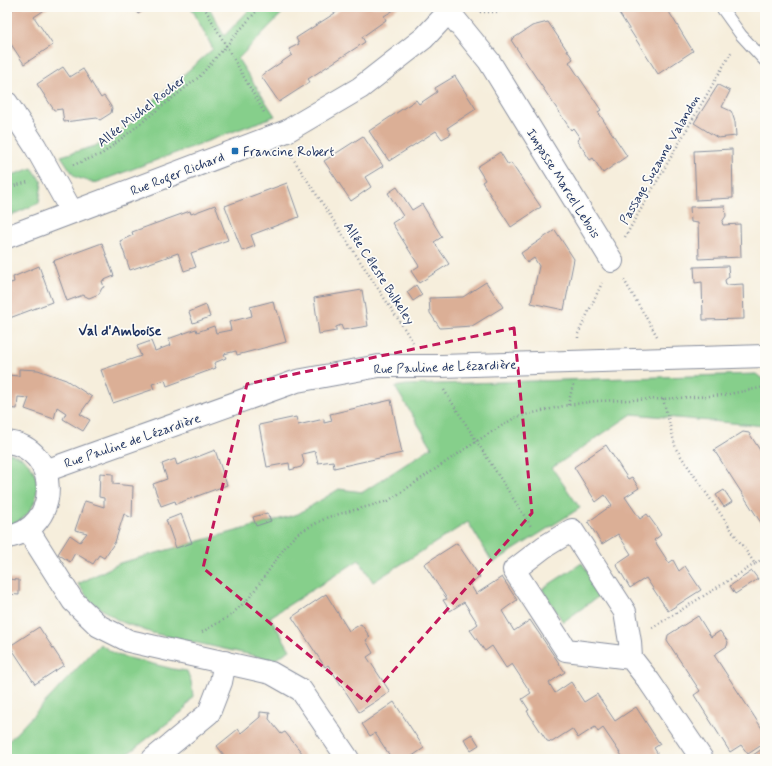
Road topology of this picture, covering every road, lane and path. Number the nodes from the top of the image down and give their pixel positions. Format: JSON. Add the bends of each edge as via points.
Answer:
{"nodes":[{"id":1,"x":204,"y":7,"type":"edge"},
{"id":2,"x":260,"y":7,"type":"edge"},
{"id":3,"x":518,"y":7,"type":"edge"},
{"id":4,"x":721,"y":7,"type":"edge"},
{"id":5,"x":449,"y":9,"type":"edge"},
{"id":6,"x":741,"y":35,"type":"junction"},
{"id":7,"x":226,"y":46,"type":"junction"},
{"id":8,"x":765,"y":61,"type":"edge"},
{"id":9,"x":7,"y":103,"type":"edge"},
{"id":10,"x":277,"y":135,"type":"junction"},
{"id":11,"x":50,"y":174,"type":"junction"},
{"id":12,"x":7,"y":188,"type":"edge"},
{"id":13,"x":72,"y":212,"type":"junction"},
{"id":14,"x":7,"y":237,"type":"edge"},
{"id":15,"x":612,"y":261,"type":"junction"},
{"id":16,"x":765,"y":356,"type":"edge"},
{"id":17,"x":671,"y":359,"type":"junction"},
{"id":18,"x":578,"y":362,"type":"junction"},
{"id":19,"x":429,"y":366,"type":"junction"},
{"id":20,"x":765,"y":387,"type":"edge"},
{"id":21,"x":663,"y":399,"type":"junction"},
{"id":22,"x":477,"y":441,"type":"junction"},
{"id":23,"x":7,"y":442,"type":"edge"},
{"id":24,"x":45,"y":471,"type":"junction"},
{"id":25,"x":28,"y":530,"type":"junction"},
{"id":26,"x":7,"y":537,"type":"edge"},
{"id":27,"x":544,"y":547,"type":"junction"},
{"id":28,"x":765,"y":558,"type":"edge"},
{"id":29,"x":755,"y":564,"type":"junction"},
{"id":30,"x":631,"y":650,"type":"junction"},
{"id":31,"x":185,"y":655,"type":"junction"},
{"id":32,"x":225,"y":662,"type":"junction"},
{"id":33,"x":153,"y":759,"type":"edge"},
{"id":34,"x":348,"y":759,"type":"edge"},
{"id":35,"x":702,"y":759,"type":"edge"}],
"edges":[{"from":1,"to":7,"type":"path","name":"Allée Céleste Bulkeley"},
{"from":2,"to":7,"type":"path","name":"Allée Michel Rocher"},
{"from":3,"to":5,"type":"path","via":[[496,12]]},
{"from":4,"to":6,"type":"lane"},
{"from":5,"to":10,"type":"street","name":"Rue Roger Richard","via":[[424,38],[360,88]]},
{"from":5,"to":15,"type":"street","name":"Impasse Marcel Lebois","via":[[489,61]]},
{"from":6,"to":8,"type":"lane"},
{"from":6,"to":15,"type":"path","name":"Passage Suzanne Valandon"},
{"from":7,"to":10,"type":"path","name":"Allée Céleste Bulkeley"},
{"from":7,"to":11,"type":"path","name":"Allée Michel Rocher","via":[[199,77],[102,154]]},
{"from":9,"to":11,"type":"street"},
{"from":10,"to":13,"type":"street","name":"Rue Roger Richard"},
{"from":10,"to":19,"type":"path","name":"Allée Céleste Bulkeley"},
{"from":11,"to":12,"type":"path","name":"Allée Michel Rocher"},
{"from":11,"to":13,"type":"street"},
{"from":13,"to":14,"type":"street","name":"Rue Roger Richard"},
{"from":15,"to":17,"type":"path"},
{"from":15,"to":18,"type":"path","name":"Passage Suzanne Valandon","via":[[578,334]]},
{"from":16,"to":17,"type":"street","name":"Rue Pauline de Lézardière"},
{"from":17,"to":18,"type":"street","name":"Rue Pauline de Lézardière"},
{"from":18,"to":19,"type":"street","name":"Rue Pauline de Lézardière"},
{"from":19,"to":22,"type":"path","name":"Allée Céleste Bulkeley"},
{"from":19,"to":24,"type":"street","name":"Rue Pauline de Lézardière","via":[[379,366],[297,382]]},
{"from":20,"to":21,"type":"path","via":[[724,395]]},
{"from":21,"to":22,"type":"path","via":[[596,401],[568,405],[516,417]]},
{"from":21,"to":29,"type":"path","via":[[676,449]]},
{"from":22,"to":27,"type":"path","name":"Allée Céleste Bulkeley"},
{"from":22,"to":31,"type":"path","via":[[388,501],[328,517],[298,533],[250,597],[230,616],[189,639]]},
{"from":23,"to":24,"type":"street","via":[[13,442],[26,449],[37,458]]},
{"from":24,"to":25,"type":"street","via":[[49,487],[47,503],[39,518]]},
{"from":25,"to":26,"type":"street"},
{"from":25,"to":31,"type":"street","via":[[73,601],[100,626],[129,641]]},
{"from":27,"to":30,"type":"street","via":[[572,530],[625,612]]},
{"from":27,"to":30,"type":"street","via":[[514,570],[566,650]]},
{"from":28,"to":29,"type":"path"},
{"from":29,"to":30,"type":"path"},
{"from":30,"to":35,"type":"street"},
{"from":31,"to":32,"type":"street"},
{"from":32,"to":33,"type":"street","via":[[221,682],[209,713]]},
{"from":32,"to":34,"type":"street","via":[[271,673],[301,690]]}]}
